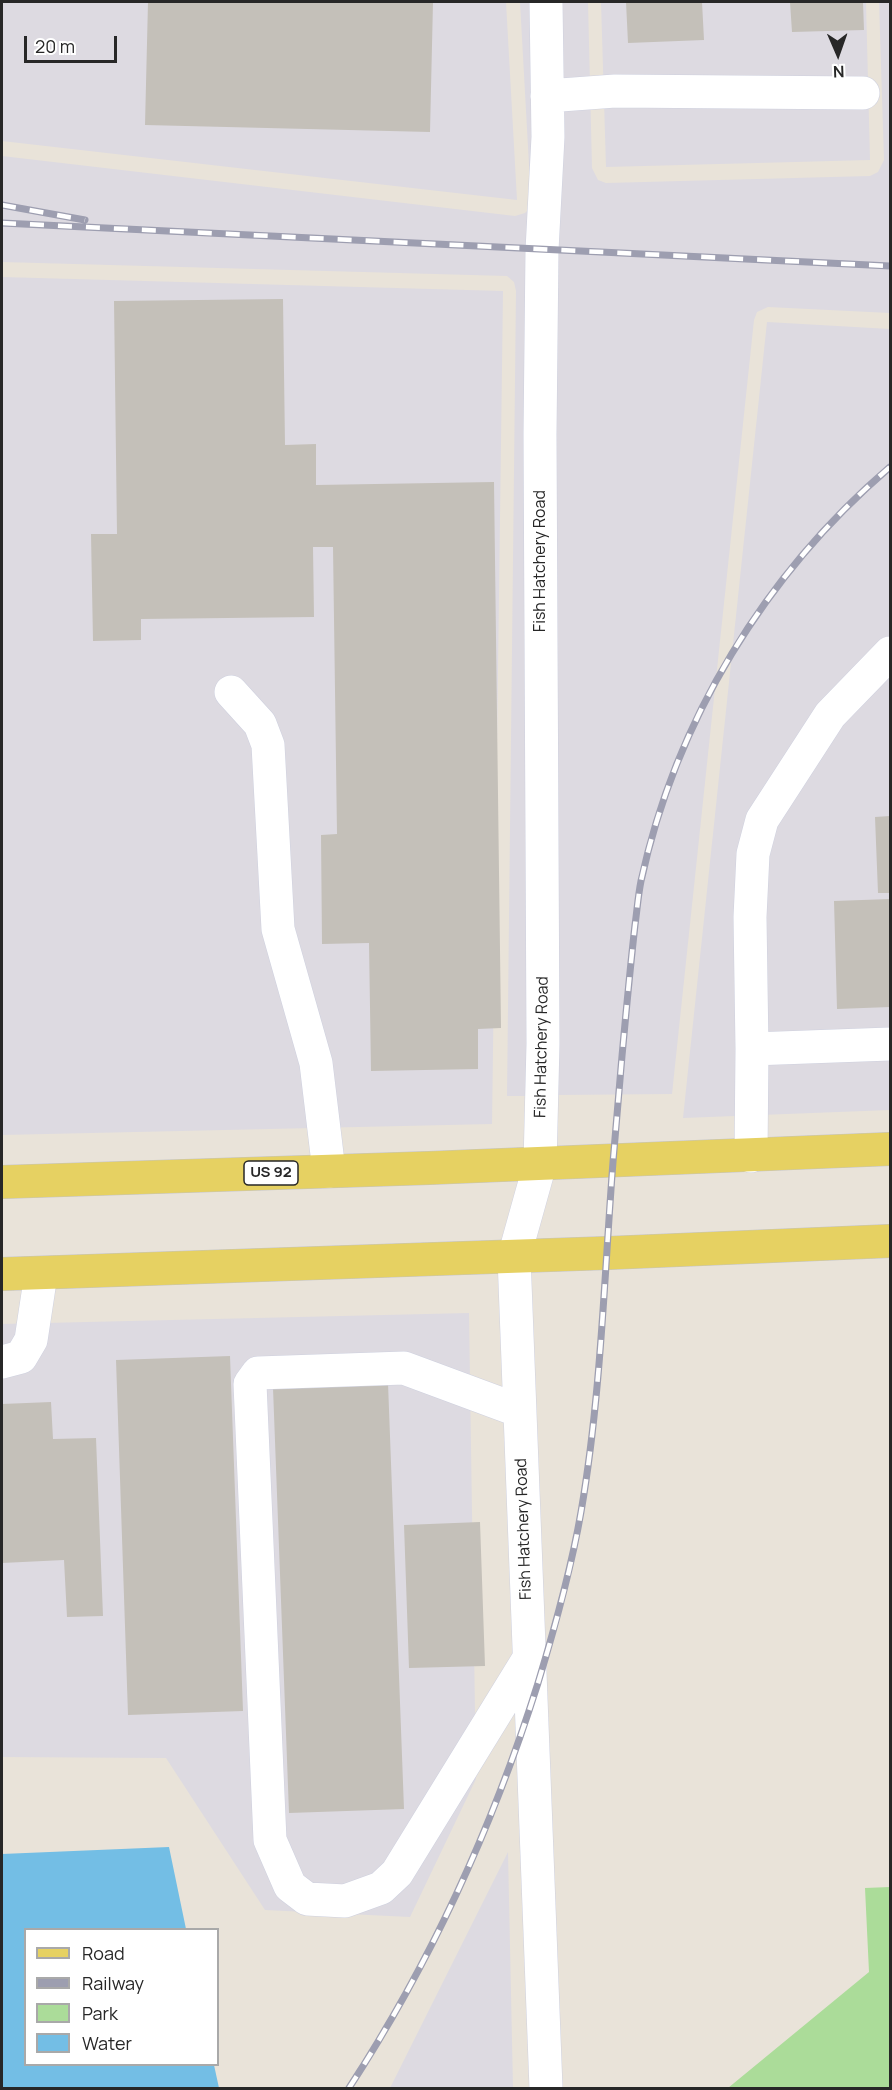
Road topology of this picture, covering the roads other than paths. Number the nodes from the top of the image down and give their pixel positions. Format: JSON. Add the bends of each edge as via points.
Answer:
{"nodes":[{"id":1,"x":546,"y":2,"type":"edge"},
{"id":2,"x":862,"y":93,"type":"dead end"},
{"id":3,"x":547,"y":96,"type":"junction"},
{"id":4,"x":891,"y":653,"type":"edge"},
{"id":5,"x":231,"y":692,"type":"dead end"},
{"id":6,"x":891,"y":1044,"type":"edge"},
{"id":7,"x":752,"y":1049,"type":"junction"},
{"id":8,"x":891,"y":1149,"type":"edge"},
{"id":9,"x":751,"y":1156,"type":"junction"},
{"id":10,"x":540,"y":1164,"type":"junction"},
{"id":11,"x":329,"y":1171,"type":"junction"},
{"id":12,"x":2,"y":1182,"type":"edge"},
{"id":13,"x":891,"y":1241,"type":"edge"},
{"id":14,"x":514,"y":1257,"type":"junction"},
{"id":15,"x":2,"y":1274,"type":"edge"},
{"id":16,"x":42,"y":1274,"type":"junction"},
{"id":17,"x":2,"y":1362,"type":"edge"},
{"id":18,"x":520,"y":1411,"type":"junction"},
{"id":19,"x":528,"y":1660,"type":"junction"},
{"id":20,"x":546,"y":2088,"type":"edge"}],
"edges":[{"from":1,"to":3,"type":"street","name":"Fish Hatchery Road"},
{"from":2,"to":3,"type":"street","via":[[615,91]]},
{"from":3,"to":10,"type":"street","name":"Fish Hatchery Road","via":[[540,434]]},
{"from":4,"to":7,"type":"street","via":[[830,716],[762,820],[753,854],[750,917]]},
{"from":5,"to":11,"type":"street","via":[[260,724],[268,745],[278,929],[316,1063]]},
{"from":6,"to":7,"type":"street"},
{"from":7,"to":9,"type":"street"},
{"from":8,"to":9,"type":"main road","number":"US 92"},
{"from":9,"to":10,"type":"main road","number":"US 92"},
{"from":10,"to":11,"type":"main road","number":"US 92"},
{"from":10,"to":14,"type":"street","name":"Fish Hatchery Road"},
{"from":11,"to":12,"type":"main road","number":"US 92"},
{"from":13,"to":14,"type":"main road"},
{"from":14,"to":16,"type":"main road"},
{"from":14,"to":18,"type":"street","name":"Fish Hatchery Road"},
{"from":15,"to":16,"type":"main road"},
{"from":16,"to":17,"type":"street","via":[[32,1340],[21,1357]]},
{"from":18,"to":19,"type":"street","name":"Fish Hatchery Road"},
{"from":18,"to":19,"type":"street","via":[[404,1368],[258,1373],[250,1384],[270,1840],[290,1886],[307,1899],[345,1901],[381,1888],[397,1873]]},
{"from":19,"to":20,"type":"street","name":"Fish Hatchery Road"}]}
